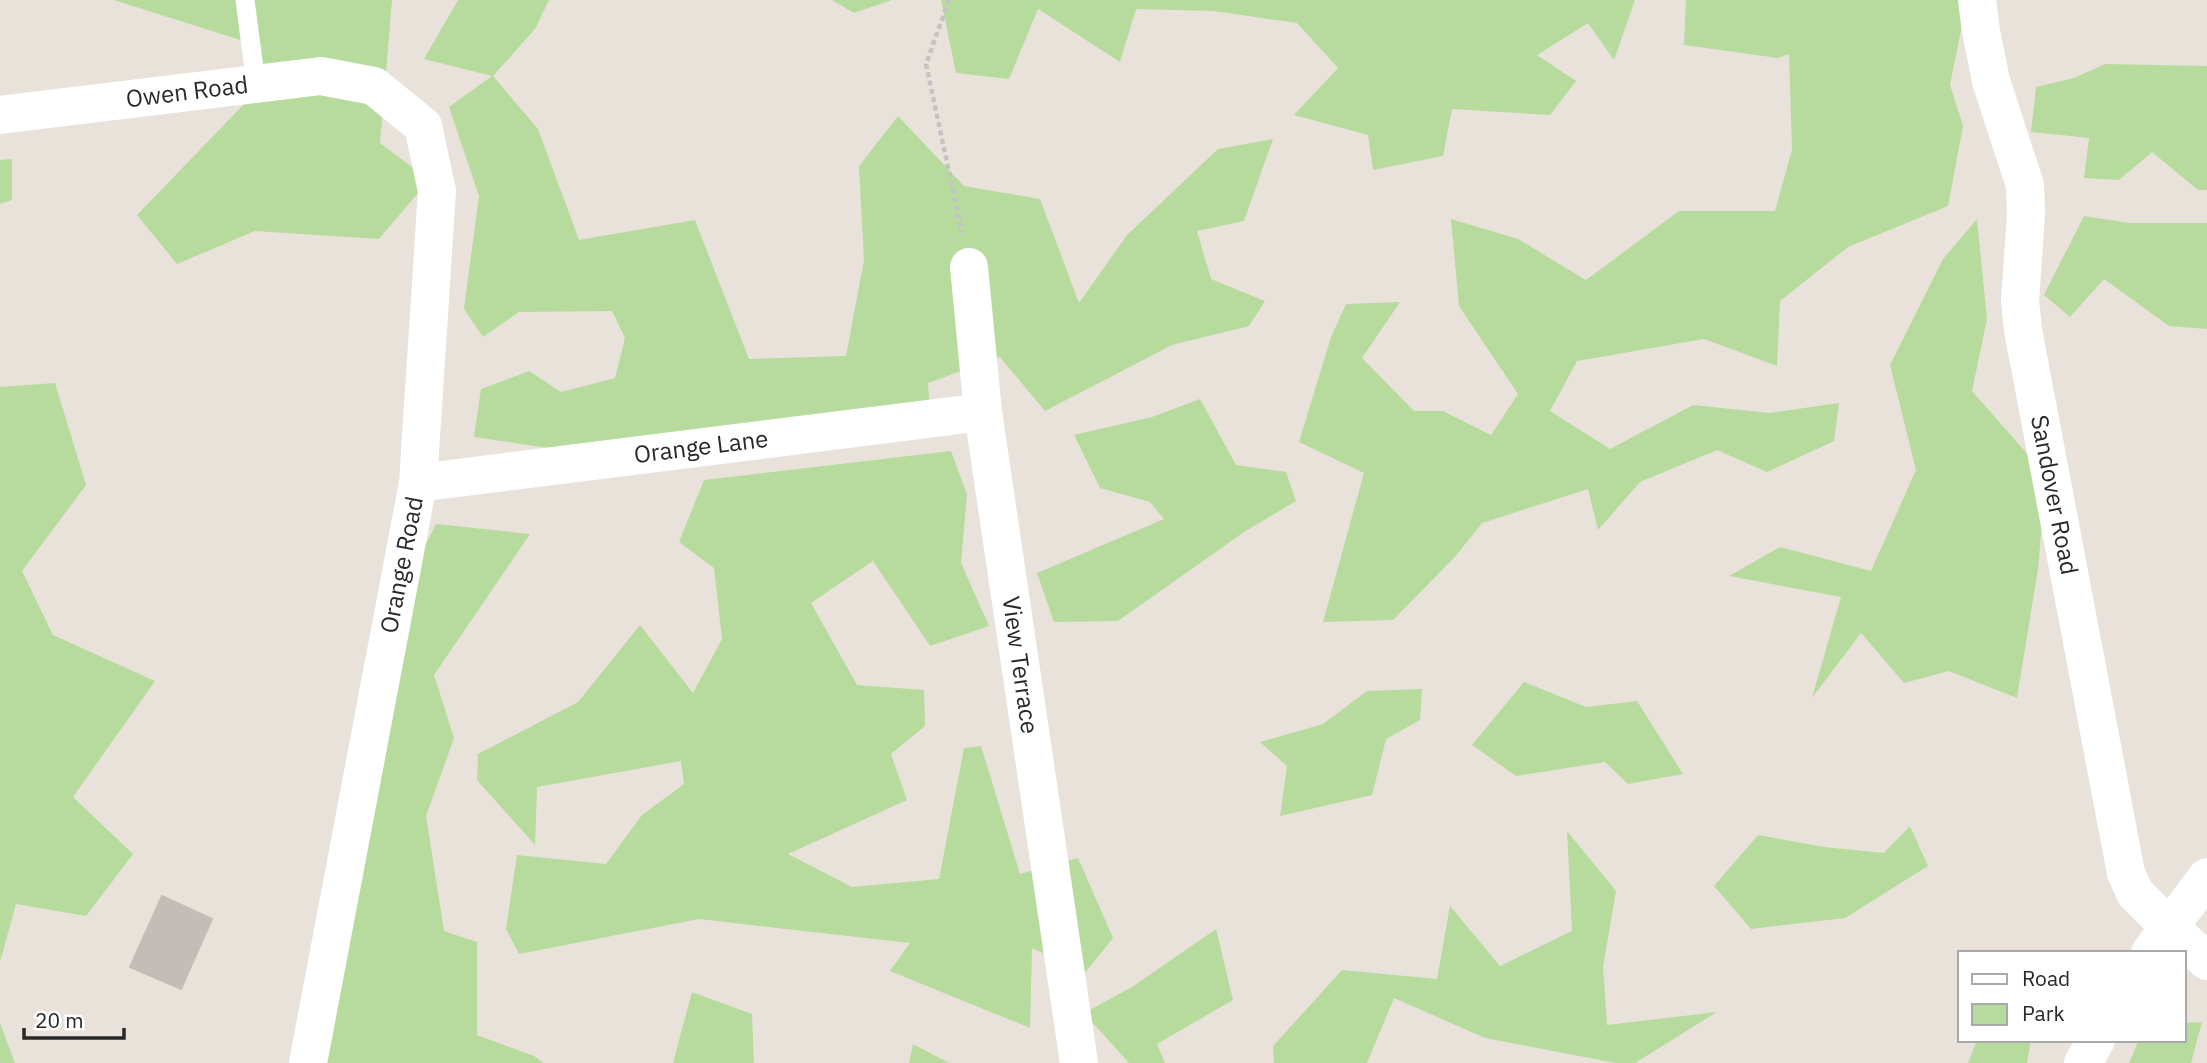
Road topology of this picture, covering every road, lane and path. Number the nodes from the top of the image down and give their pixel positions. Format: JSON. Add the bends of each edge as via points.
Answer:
{"nodes":[{"id":1,"x":245,"y":0,"type":"edge"},
{"id":2,"x":949,"y":0,"type":"edge"},
{"id":3,"x":1977,"y":0,"type":"edge"},
{"id":4,"x":256,"y":84,"type":"junction"},
{"id":5,"x":374,"y":86,"type":"joint"},
{"id":6,"x":0,"y":115,"type":"edge"},
{"id":7,"x":969,"y":267,"type":"joint"},
{"id":8,"x":983,"y":412,"type":"junction"},
{"id":9,"x":418,"y":483,"type":"junction"},
{"id":10,"x":2207,"y":877,"type":"edge"},
{"id":11,"x":2159,"y":940,"type":"edge"},
{"id":12,"x":2184,"y":951,"type":"edge"},
{"id":13,"x":2186,"y":952,"type":"edge"},
{"id":14,"x":2207,"y":961,"type":"edge"},
{"id":15,"x":2094,"y":1042,"type":"edge"},
{"id":16,"x":308,"y":1063,"type":"edge"},
{"id":17,"x":1079,"y":1063,"type":"edge"},
{"id":18,"x":2083,"y":1063,"type":"edge"}],
"edges":[{"from":1,"to":4,"type":"lane"},
{"from":2,"to":7,"type":"path","via":[[926,64]]},
{"from":3,"to":11,"type":"street","name":"Sandover Road","via":[[1992,81],[2025,185],[2023,330],[2126,873]]},
{"from":4,"to":5,"type":"street","name":"Owen Road","via":[[321,76]]},
{"from":4,"to":6,"type":"street","name":"Owen Road"},
{"from":5,"to":9,"type":"street","name":"Orange Road","via":[[423,126],[437,191]]},
{"from":7,"to":8,"type":"street","name":"View Terrace"},
{"from":8,"to":9,"type":"street","name":"Orange Lane"},
{"from":8,"to":17,"type":"street","name":"View Terrace"},
{"from":9,"to":16,"type":"street","name":"Orange Road"},
{"from":10,"to":11,"type":"street"},
{"from":11,"to":12,"type":"street","name":"Sandover Road"},
{"from":13,"to":14,"type":"street","name":"Sandover Road"},
{"from":15,"to":18,"type":"street"}]}
